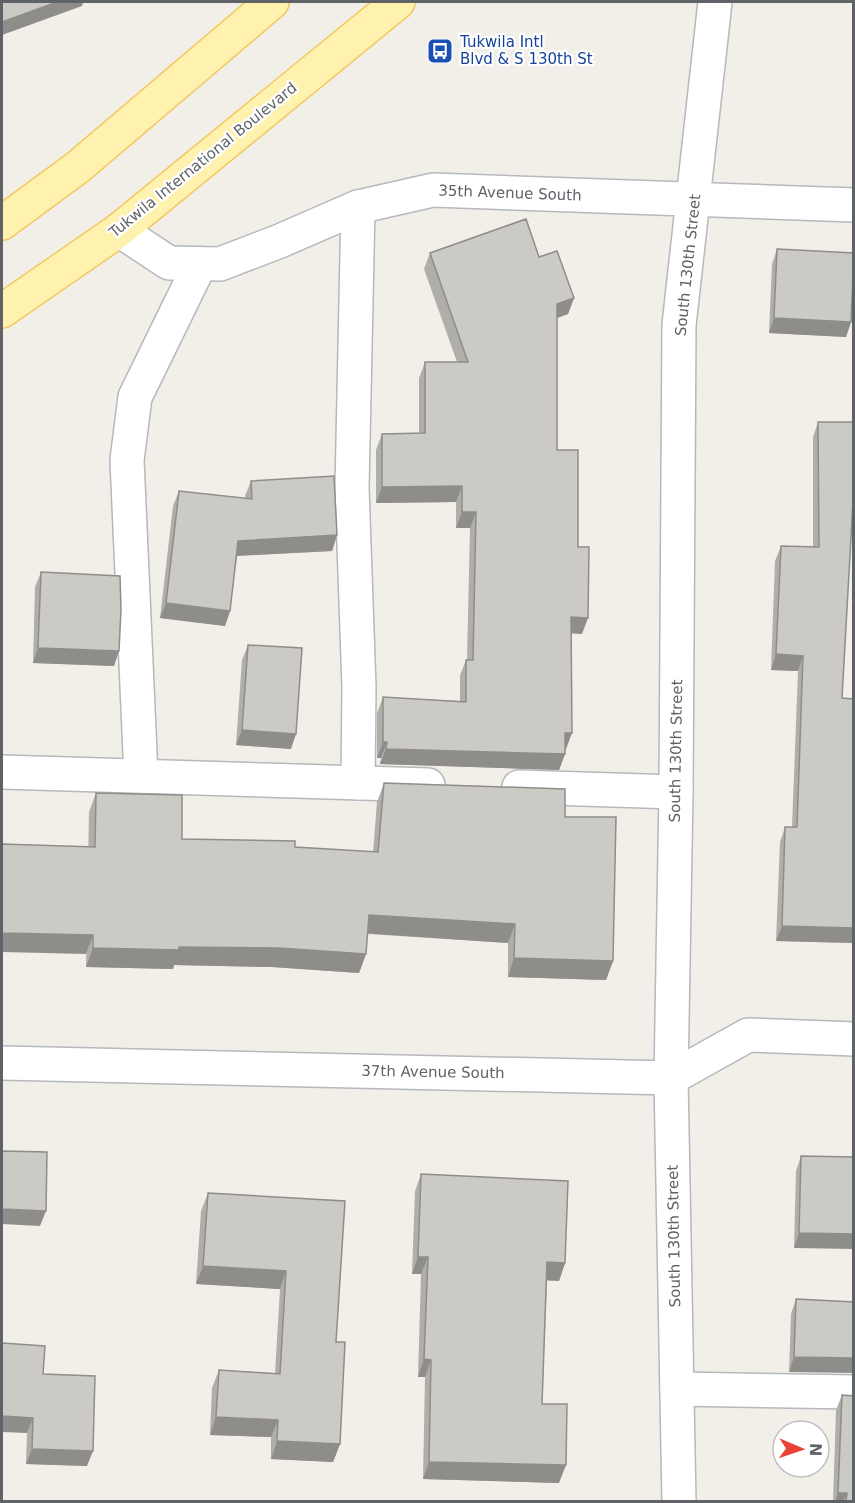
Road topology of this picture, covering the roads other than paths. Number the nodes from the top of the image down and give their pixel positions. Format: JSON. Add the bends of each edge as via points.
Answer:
{"nodes":[{"id":1,"x":272,"y":2,"type":"edge"},
{"id":2,"x":398,"y":2,"type":"edge"},
{"id":3,"x":715,"y":2,"type":"edge"},
{"id":4,"x":694,"y":200,"type":"junction"},
{"id":5,"x":854,"y":205,"type":"edge"},
{"id":6,"x":358,"y":207,"type":"junction"},
{"id":7,"x":2,"y":223,"type":"edge"},
{"id":8,"x":119,"y":230,"type":"junction"},
{"id":9,"x":200,"y":264,"type":"junction"},
{"id":10,"x":2,"y":311,"type":"edge"},
{"id":11,"x":2,"y":772,"type":"edge"},
{"id":12,"x":141,"y":776,"type":"junction"},
{"id":13,"x":358,"y":783,"type":"junction"},
{"id":14,"x":453,"y":786,"type":"edge"},
{"id":15,"x":488,"y":787,"type":"edge"},
{"id":16,"x":676,"y":792,"type":"junction"},
{"id":17,"x":854,"y":1039,"type":"edge"},
{"id":18,"x":2,"y":1063,"type":"edge"},
{"id":19,"x":671,"y":1078,"type":"junction"},
{"id":20,"x":677,"y":1389,"type":"junction"},
{"id":21,"x":854,"y":1392,"type":"edge"},
{"id":22,"x":679,"y":1502,"type":"edge"}],
"edges":[{"from":1,"to":7,"type":"main road","via":[[78,167]]},
{"from":2,"to":8,"type":"main road","name":"Tukwila International Boulevard"},
{"from":3,"to":4,"type":"street","name":"South 130th Street"},
{"from":4,"to":5,"type":"street","name":"35th Avenue South"},
{"from":4,"to":6,"type":"street","name":"35th Avenue South","via":[[433,190]]},
{"from":4,"to":16,"type":"street","name":"South 130th Street","via":[[679,325]]},
{"from":6,"to":9,"type":"street","name":"35th Avenue South","via":[[220,264]]},
{"from":6,"to":13,"type":"street","via":[[352,488]]},
{"from":8,"to":9,"type":"street","name":"35th Avenue South","via":[[169,263]]},
{"from":8,"to":10,"type":"main road","name":"Tukwila International Boulevard"},
{"from":9,"to":12,"type":"street","via":[[135,397],[127,460]]},
{"from":11,"to":12,"type":"street"},
{"from":12,"to":13,"type":"street"},
{"from":13,"to":14,"type":"street"},
{"from":15,"to":16,"type":"street"},
{"from":16,"to":19,"type":"street","name":"South 130th Street"},
{"from":17,"to":19,"type":"street","via":[[748,1035]]},
{"from":18,"to":19,"type":"street","name":"37th Avenue South"},
{"from":19,"to":20,"type":"street","name":"South 130th Street"},
{"from":20,"to":21,"type":"street"},
{"from":20,"to":22,"type":"street","name":"South 130th Street"}]}
